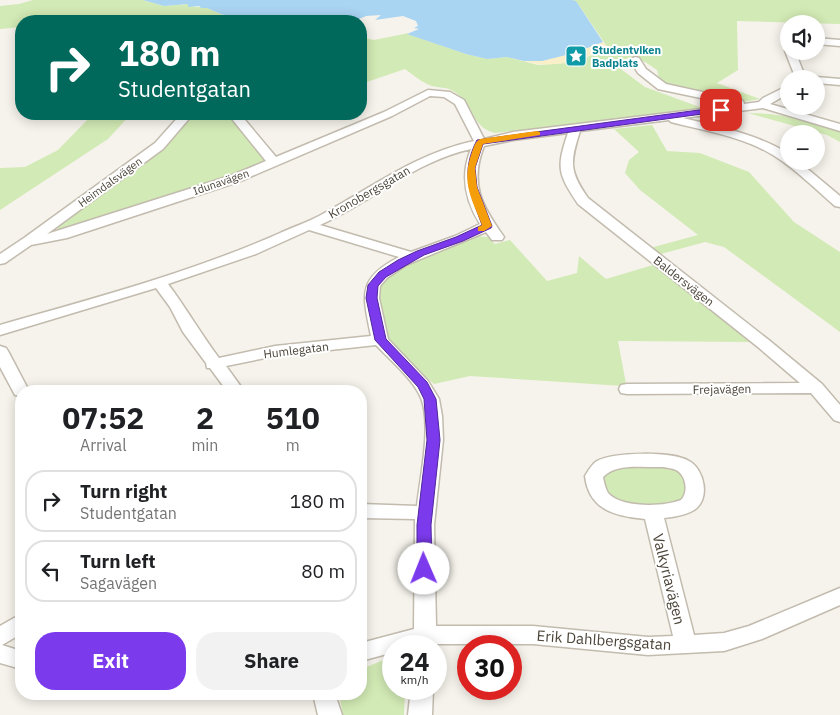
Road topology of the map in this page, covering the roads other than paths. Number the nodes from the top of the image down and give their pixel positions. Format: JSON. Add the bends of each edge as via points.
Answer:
{"nodes":[{"id":1,"x":825,"y":42,"type":"edge"},
{"id":2,"x":840,"y":43,"type":"edge"},
{"id":3,"x":635,"y":60,"type":"dead end"},
{"id":4,"x":825,"y":81,"type":"edge"},
{"id":5,"x":840,"y":82,"type":"edge"},
{"id":6,"x":780,"y":93,"type":"edge"},
{"id":7,"x":757,"y":106,"type":"junction"},
{"id":8,"x":666,"y":118,"type":"junction"},
{"id":9,"x":182,"y":120,"type":"edge"},
{"id":10,"x":239,"y":120,"type":"edge"},
{"id":11,"x":840,"y":128,"type":"edge"},
{"id":12,"x":575,"y":130,"type":"junction"},
{"id":13,"x":480,"y":142,"type":"junction"},
{"id":14,"x":780,"y":154,"type":"edge"},
{"id":15,"x":274,"y":162,"type":"junction"},
{"id":16,"x":801,"y":170,"type":"edge"},
{"id":17,"x":840,"y":203,"type":"edge"},
{"id":18,"x":309,"y":226,"type":"junction"},
{"id":19,"x":26,"y":242,"type":"junction"},
{"id":20,"x":413,"y":256,"type":"junction"},
{"id":21,"x":0,"y":260,"type":"edge"},
{"id":22,"x":160,"y":282,"type":"junction"},
{"id":23,"x":0,"y":330,"type":"edge"},
{"id":24,"x":380,"y":340,"type":"junction"},
{"id":25,"x":0,"y":351,"type":"edge"},
{"id":26,"x":213,"y":364,"type":"junction"},
{"id":27,"x":18,"y":385,"type":"edge"},
{"id":28,"x":231,"y":385,"type":"edge"},
{"id":29,"x":816,"y":388,"type":"junction"},
{"id":30,"x":627,"y":389,"type":"dead end"},
{"id":31,"x":840,"y":416,"type":"edge"},
{"id":32,"x":367,"y":511,"type":"edge"},
{"id":33,"x":425,"y":512,"type":"junction"},
{"id":34,"x":653,"y":512,"type":"junction"},
{"id":35,"x":840,"y":596,"type":"edge"},
{"id":36,"x":15,"y":627,"type":"edge"},
{"id":37,"x":425,"y":635,"type":"edge"},
{"id":38,"x":0,"y":637,"type":"edge"},
{"id":39,"x":447,"y":639,"type":"edge"},
{"id":40,"x":686,"y":645,"type":"junction"},
{"id":41,"x":382,"y":648,"type":"edge"},
{"id":42,"x":367,"y":651,"type":"edge"},
{"id":43,"x":0,"y":654,"type":"edge"},
{"id":44,"x":15,"y":658,"type":"edge"},
{"id":45,"x":326,"y":700,"type":"edge"},
{"id":46,"x":421,"y":700,"type":"edge"},
{"id":47,"x":330,"y":715,"type":"edge"},
{"id":48,"x":420,"y":715,"type":"edge"}],
"edges":[{"from":1,"to":2,"type":"street"},
{"from":3,"to":7,"type":"street","via":[[662,87]]},
{"from":4,"to":5,"type":"street"},
{"from":6,"to":7,"type":"street"},
{"from":7,"to":8,"type":"street","name":"Kronobergsgatan"},
{"from":7,"to":11,"type":"street"},
{"from":8,"to":12,"type":"street","name":"Kronobergsgatan"},
{"from":8,"to":14,"type":"street","via":[[744,137]]},
{"from":9,"to":19,"type":"street","name":"Heimdalsvägen","via":[[159,146]]},
{"from":10,"to":15,"type":"street"},
{"from":12,"to":13,"type":"street","name":"Kronobergsgatan"},
{"from":12,"to":29,"type":"street","name":"Baldersvägen","via":[[564,160],[568,179],[583,201]]},
{"from":13,"to":15,"type":"street","name":"Idunavägen","via":[[460,102],[438,92],[420,96],[388,114]]},
{"from":13,"to":18,"type":"street","name":"Kronobergsgatan","via":[[454,149],[399,174]]},
{"from":13,"to":20,"type":"street","via":[[471,178],[477,204],[492,232],[460,239]]},
{"from":15,"to":19,"type":"street","name":"Idunavägen","via":[[62,235]]},
{"from":16,"to":17,"type":"street"},
{"from":18,"to":20,"type":"street"},
{"from":18,"to":22,"type":"street","name":"Kronobergsgatan","via":[[251,251]]},
{"from":19,"to":21,"type":"street","name":"Idunavägen"},
{"from":20,"to":24,"type":"street","via":[[382,275],[373,285],[371,298]]},
{"from":22,"to":23,"type":"street","name":"Kronobergsgatan"},
{"from":22,"to":26,"type":"street"},
{"from":24,"to":26,"type":"street","name":"Humlegatan","via":[[275,351]]},
{"from":24,"to":33,"type":"street","via":[[422,385],[430,399],[434,440]]},
{"from":25,"to":27,"type":"street"},
{"from":26,"to":28,"type":"street"},
{"from":29,"to":30,"type":"street","name":"Frejavägen"},
{"from":29,"to":31,"type":"street","name":"Baldersvägen"},
{"from":32,"to":33,"type":"street"},
{"from":33,"to":37,"type":"street"},
{"from":34,"to":34,"type":"street","via":[[690,504],[694,484],[691,473],[682,465],[663,461],[617,462],[603,466],[594,476],[596,488],[603,499],[618,507]]},
{"from":34,"to":40,"type":"street","name":"Valkyriavägen"},
{"from":35,"to":40,"type":"street","name":"Erik Dahlbergsgatan","via":[[754,633],[724,642]]},
{"from":36,"to":38,"type":"street"},
{"from":39,"to":40,"type":"street","name":"Erik Dahlbergsgatan","via":[[533,635],[648,646]]},
{"from":41,"to":42,"type":"street","name":"Erik Dahlbergsgatan"},
{"from":43,"to":44,"type":"street"},
{"from":45,"to":47,"type":"street"},
{"from":46,"to":48,"type":"street"}]}
